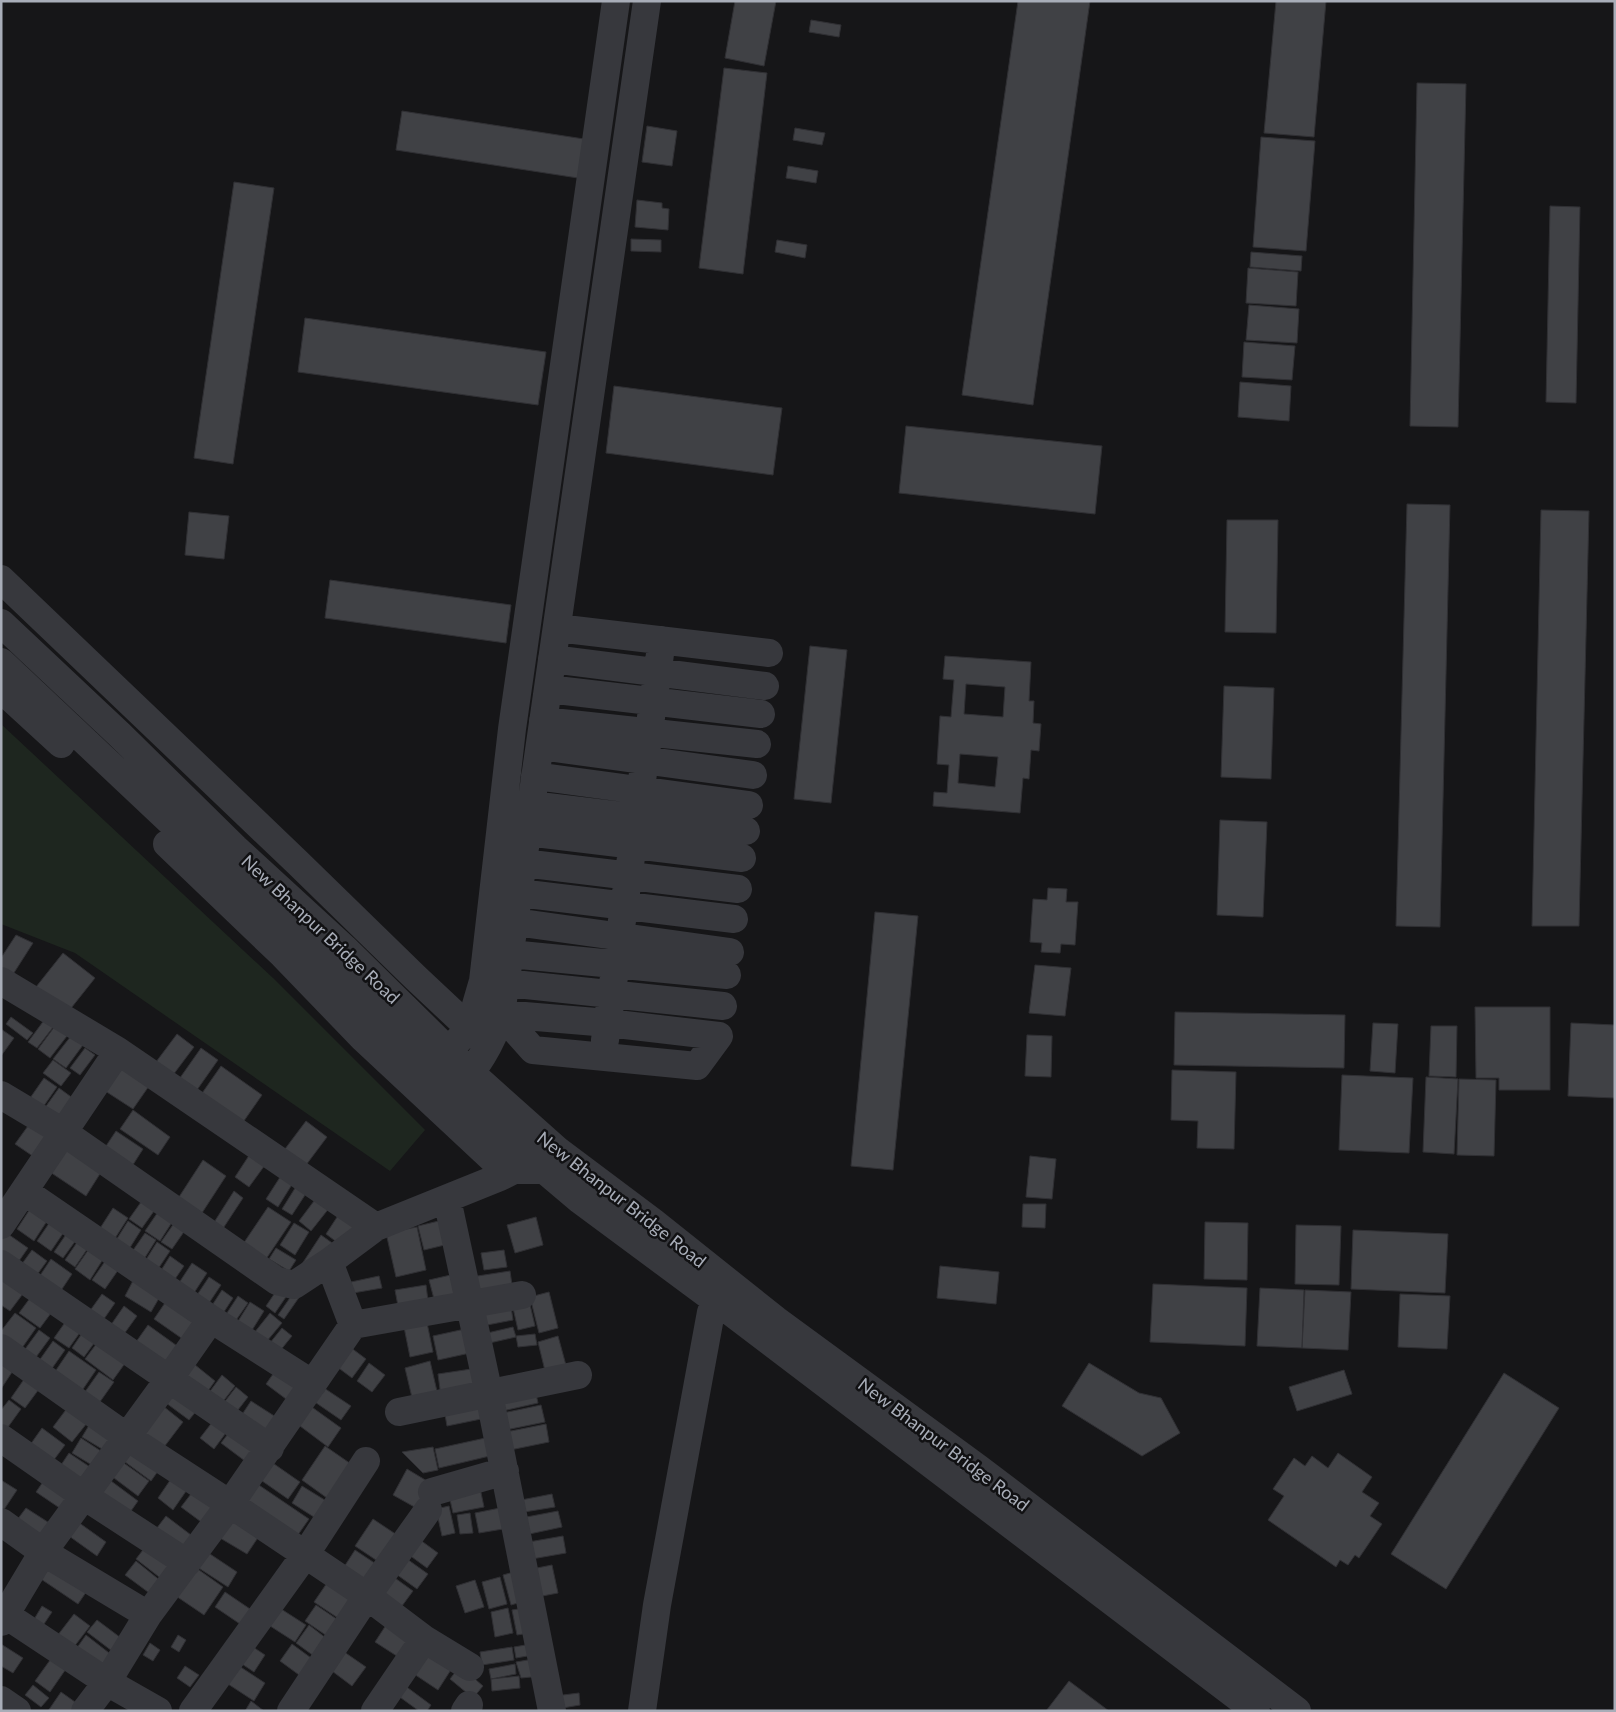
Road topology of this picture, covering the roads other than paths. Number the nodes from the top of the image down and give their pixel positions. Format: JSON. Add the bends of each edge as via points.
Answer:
{"nodes":[{"id":1,"x":616,"y":1,"type":"edge"},
{"id":2,"x":647,"y":1,"type":"edge"},
{"id":3,"x":1,"y":579,"type":"edge"},
{"id":4,"x":1,"y":624,"type":"edge"},
{"id":5,"x":556,"y":628,"type":"junction"},
{"id":6,"x":662,"y":640,"type":"junction"},
{"id":7,"x":770,"y":653,"type":"dead end"},
{"id":8,"x":552,"y":659,"type":"junction"},
{"id":9,"x":1,"y":662,"type":"edge"},
{"id":10,"x":658,"y":672,"type":"junction"},
{"id":11,"x":765,"y":686,"type":"dead end"},
{"id":12,"x":1,"y":689,"type":"edge"},
{"id":13,"x":548,"y":689,"type":"junction"},
{"id":14,"x":654,"y":702,"type":"junction"},
{"id":15,"x":762,"y":714,"type":"dead end"},
{"id":16,"x":649,"y":733,"type":"junction"},
{"id":17,"x":542,"y":734,"type":"junction"},
{"id":18,"x":757,"y":744,"type":"dead end"},
{"id":19,"x":645,"y":760,"type":"junction"},
{"id":20,"x":753,"y":775,"type":"dead end"},
{"id":21,"x":536,"y":776,"type":"junction"},
{"id":22,"x":641,"y":790,"type":"junction"},
{"id":23,"x":531,"y":805,"type":"junction"},
{"id":24,"x":636,"y":818,"type":"junction"},
{"id":25,"x":746,"y":831,"type":"junction"},
{"id":26,"x":527,"y":832,"type":"junction"},
{"id":27,"x":633,"y":845,"type":"junction"},
{"id":28,"x":523,"y":863,"type":"junction"},
{"id":29,"x":628,"y":876,"type":"junction"},
{"id":30,"x":738,"y":889,"type":"dead end"},
{"id":31,"x":519,"y":893,"type":"junction"},
{"id":32,"x":624,"y":906,"type":"junction"},
{"id":33,"x":734,"y":919,"type":"dead end"},
{"id":34,"x":515,"y":922,"type":"junction"},
{"id":35,"x":620,"y":936,"type":"junction"},
{"id":36,"x":510,"y":954,"type":"junction"},
{"id":37,"x":616,"y":964,"type":"junction"},
{"id":38,"x":1,"y":981,"type":"edge"},
{"id":39,"x":506,"y":983,"type":"junction"},
{"id":40,"x":611,"y":994,"type":"junction"},
{"id":41,"x":723,"y":1006,"type":"dead end"},
{"id":42,"x":502,"y":1014,"type":"junction"},
{"id":43,"x":608,"y":1023,"type":"junction"},
{"id":44,"x":479,"y":1037,"type":"junction"},
{"id":45,"x":118,"y":1051,"type":"junction"},
{"id":46,"x":603,"y":1057,"type":"junction"},
{"id":47,"x":434,"y":1070,"type":"junction"},
{"id":48,"x":456,"y":1091,"type":"junction"},
{"id":49,"x":1,"y":1095,"type":"edge"},
{"id":50,"x":63,"y":1132,"type":"junction"},
{"id":51,"x":514,"y":1170,"type":"junction"},
{"id":52,"x":545,"y":1170,"type":"junction"},
{"id":53,"x":24,"y":1191,"type":"junction"},
{"id":54,"x":447,"y":1199,"type":"junction"},
{"id":55,"x":1,"y":1224,"type":"edge"},
{"id":56,"x":376,"y":1227,"type":"junction"},
{"id":57,"x":329,"y":1262,"type":"junction"},
{"id":58,"x":1,"y":1264,"type":"edge"},
{"id":59,"x":522,"y":1295,"type":"dead end"},
{"id":60,"x":719,"y":1303,"type":"junction"},
{"id":61,"x":469,"y":1305,"type":"junction"},
{"id":62,"x":211,"y":1319,"type":"junction"},
{"id":63,"x":353,"y":1325,"type":"junction"},
{"id":64,"x":1,"y":1348,"type":"edge"},
{"id":65,"x":578,"y":1375,"type":"dead end"},
{"id":66,"x":169,"y":1379,"type":"junction"},
{"id":67,"x":313,"y":1384,"type":"junction"},
{"id":68,"x":489,"y":1394,"type":"junction"},
{"id":69,"x":399,"y":1412,"type":"dead end"},
{"id":70,"x":127,"y":1437,"type":"junction"},
{"id":71,"x":1,"y":1438,"type":"edge"},
{"id":72,"x":270,"y":1448,"type":"junction"},
{"id":73,"x":366,"y":1461,"type":"dead end"},
{"id":74,"x":504,"y":1471,"type":"junction"},
{"id":75,"x":84,"y":1496,"type":"junction"},
{"id":76,"x":230,"y":1504,"type":"junction"},
{"id":77,"x":1,"y":1522,"type":"edge"},
{"id":78,"x":43,"y":1552,"type":"junction"},
{"id":79,"x":305,"y":1555,"type":"junction"},
{"id":80,"x":187,"y":1563,"type":"junction"},
{"id":81,"x":367,"y":1596,"type":"junction"},
{"id":82,"x":148,"y":1615,"type":"junction"},
{"id":83,"x":3,"y":1616,"type":"edge"},
{"id":84,"x":424,"y":1639,"type":"junction"},
{"id":85,"x":470,"y":1667,"type":"dead end"},
{"id":86,"x":107,"y":1682,"type":"junction"},
{"id":87,"x":1,"y":1700,"type":"edge"},
{"id":88,"x":1282,"y":1706,"type":"edge"},
{"id":89,"x":17,"y":1711,"type":"edge"},
{"id":90,"x":85,"y":1711,"type":"edge"},
{"id":91,"x":158,"y":1711,"type":"edge"},
{"id":92,"x":193,"y":1711,"type":"edge"},
{"id":93,"x":290,"y":1711,"type":"edge"},
{"id":94,"x":376,"y":1711,"type":"edge"},
{"id":95,"x":552,"y":1711,"type":"edge"},
{"id":96,"x":642,"y":1711,"type":"edge"},
{"id":97,"x":1256,"y":1711,"type":"edge"}],
"edges":[{"from":1,"to":44,"type":"street","via":[[513,720]]},
{"from":2,"to":5,"type":"street"},
{"from":3,"to":44,"type":"street"},
{"from":4,"to":47,"type":"street","name":"New Bhanpur Bridge Road","via":[[344,948]]},
{"from":5,"to":6,"type":"street"},
{"from":5,"to":8,"type":"street"},
{"from":6,"to":7,"type":"street"},
{"from":6,"to":10,"type":"street"},
{"from":8,"to":10,"type":"street"},
{"from":8,"to":13,"type":"street"},
{"from":9,"to":47,"type":"street","name":"New Bhanpur Bridge Road"},
{"from":10,"to":11,"type":"street"},
{"from":10,"to":14,"type":"street"},
{"from":12,"to":47,"type":"street","via":[[284,956],[363,1038]]},
{"from":13,"to":14,"type":"street"},
{"from":13,"to":17,"type":"street"},
{"from":14,"to":15,"type":"street"},
{"from":14,"to":16,"type":"street"},
{"from":16,"to":17,"type":"street"},
{"from":16,"to":18,"type":"street"},
{"from":16,"to":19,"type":"street"},
{"from":17,"to":19,"type":"street"},
{"from":17,"to":21,"type":"street"},
{"from":19,"to":20,"type":"street"},
{"from":19,"to":22,"type":"street"},
{"from":21,"to":22,"type":"street"},
{"from":21,"to":23,"type":"street"},
{"from":22,"to":24,"type":"street"},
{"from":22,"to":25,"type":"street"},
{"from":23,"to":24,"type":"street"},
{"from":23,"to":26,"type":"street"},
{"from":24,"to":25,"type":"street"},
{"from":24,"to":27,"type":"street"},
{"from":25,"to":27,"type":"street"},
{"from":26,"to":27,"type":"street"},
{"from":26,"to":28,"type":"street"},
{"from":27,"to":29,"type":"street"},
{"from":28,"to":29,"type":"street"},
{"from":28,"to":31,"type":"street"},
{"from":29,"to":30,"type":"street"},
{"from":29,"to":32,"type":"street"},
{"from":31,"to":32,"type":"street"},
{"from":31,"to":34,"type":"street"},
{"from":32,"to":33,"type":"street"},
{"from":32,"to":35,"type":"street"},
{"from":34,"to":35,"type":"street"},
{"from":34,"to":36,"type":"street"},
{"from":35,"to":37,"type":"street"},
{"from":35,"to":37,"type":"street","via":[[728,963]]},
{"from":36,"to":37,"type":"street"},
{"from":36,"to":39,"type":"street"},
{"from":37,"to":40,"type":"street"},
{"from":38,"to":45,"type":"street"},
{"from":39,"to":40,"type":"street"},
{"from":39,"to":42,"type":"street"},
{"from":40,"to":41,"type":"street"},
{"from":40,"to":43,"type":"street"},
{"from":42,"to":43,"type":"street"},
{"from":42,"to":44,"type":"street","via":[[496,1030]]},
{"from":42,"to":46,"type":"street","via":[[533,1050]]},
{"from":43,"to":46,"type":"street"},
{"from":43,"to":46,"type":"street","via":[[719,1036],[697,1066]]},
{"from":44,"to":47,"type":"street"},
{"from":44,"to":48,"type":"street"},
{"from":45,"to":50,"type":"street"},
{"from":45,"to":56,"type":"street"},
{"from":47,"to":48,"type":"street","name":"New Bhanpur Bridge Road"},
{"from":48,"to":51,"type":"street","via":[[499,1165]]},
{"from":48,"to":52,"type":"street","name":"New Bhanpur Bridge Road"},
{"from":48,"to":88,"type":"street","name":"New Bhanpur Bridge Road","via":[[557,1150],[776,1320],[978,1468]]},
{"from":49,"to":50,"type":"street"},
{"from":50,"to":53,"type":"street"},
{"from":50,"to":57,"type":"street","via":[[277,1282],[294,1285]]},
{"from":51,"to":52,"type":"street"},
{"from":51,"to":54,"type":"street"},
{"from":52,"to":60,"type":"street","name":"New Bhanpur Bridge Road","via":[[580,1200]]},
{"from":53,"to":55,"type":"street"},
{"from":53,"to":62,"type":"street"},
{"from":54,"to":56,"type":"street"},
{"from":54,"to":61,"type":"street"},
{"from":56,"to":57,"type":"street"},
{"from":57,"to":63,"type":"street"},
{"from":58,"to":66,"type":"street"},
{"from":59,"to":61,"type":"street"},
{"from":60,"to":96,"type":"street","via":[[711,1312],[657,1605]]},
{"from":60,"to":97,"type":"street","name":"New Bhanpur Bridge Road"},
{"from":61,"to":63,"type":"street"},
{"from":61,"to":68,"type":"street"},
{"from":62,"to":66,"type":"street"},
{"from":62,"to":67,"type":"street"},
{"from":63,"to":67,"type":"street"},
{"from":64,"to":70,"type":"street"},
{"from":65,"to":68,"type":"street"},
{"from":66,"to":70,"type":"street"},
{"from":66,"to":72,"type":"street"},
{"from":67,"to":72,"type":"street"},
{"from":68,"to":69,"type":"street"},
{"from":68,"to":74,"type":"street"},
{"from":70,"to":75,"type":"street"},
{"from":70,"to":76,"type":"street"},
{"from":71,"to":75,"type":"street"},
{"from":72,"to":76,"type":"street"},
{"from":73,"to":79,"type":"street"},
{"from":74,"to":81,"type":"street","via":[[430,1501]]},
{"from":74,"to":95,"type":"street"},
{"from":75,"to":78,"type":"street"},
{"from":75,"to":80,"type":"street"},
{"from":76,"to":79,"type":"street"},
{"from":76,"to":80,"type":"street"},
{"from":77,"to":78,"type":"street"},
{"from":78,"to":82,"type":"street"},
{"from":78,"to":83,"type":"street"},
{"from":79,"to":81,"type":"street"},
{"from":79,"to":92,"type":"street"},
{"from":80,"to":82,"type":"street"},
{"from":81,"to":84,"type":"street"},
{"from":81,"to":93,"type":"street"},
{"from":82,"to":86,"type":"street"},
{"from":83,"to":86,"type":"street"},
{"from":84,"to":85,"type":"street"},
{"from":84,"to":94,"type":"street"},
{"from":86,"to":90,"type":"street"},
{"from":86,"to":91,"type":"street"},
{"from":87,"to":89,"type":"street"}]}
